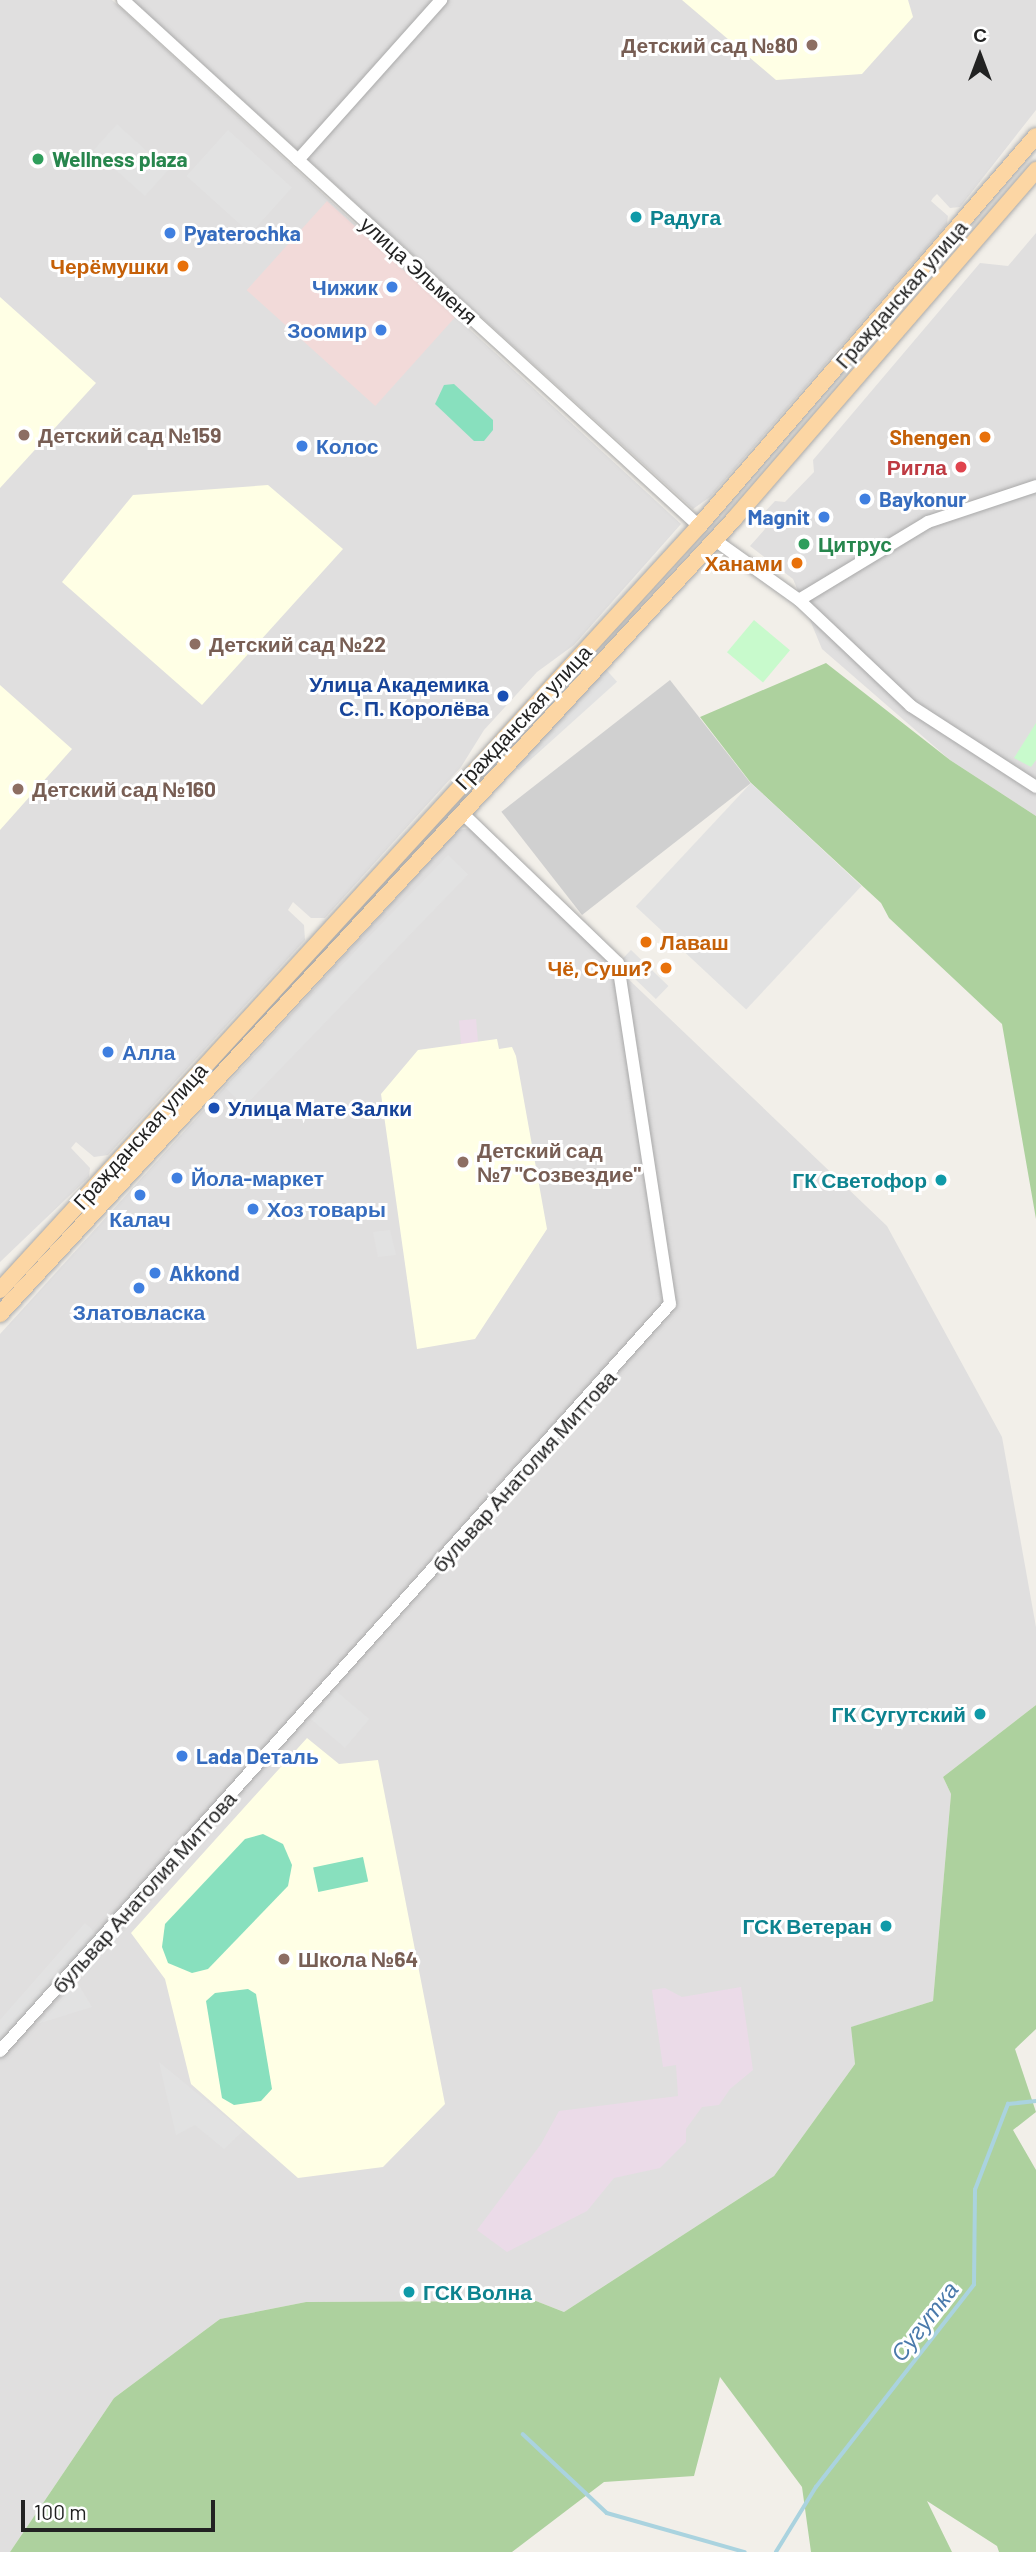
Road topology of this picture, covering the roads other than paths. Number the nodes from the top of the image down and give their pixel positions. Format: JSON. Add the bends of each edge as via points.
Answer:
{"nodes":[{"id":1,"x":123,"y":0,"type":"edge"},
{"id":2,"x":441,"y":0,"type":"edge"},
{"id":3,"x":1036,"y":136,"type":"edge"},
{"id":4,"x":298,"y":160,"type":"junction"},
{"id":5,"x":1036,"y":170,"type":"edge"},
{"id":6,"x":1036,"y":486,"type":"edge"},
{"id":7,"x":699,"y":526,"type":"junction"},
{"id":8,"x":715,"y":540,"type":"junction"},
{"id":9,"x":799,"y":600,"type":"junction"},
{"id":10,"x":1036,"y":787,"type":"edge"},
{"id":11,"x":463,"y":814,"type":"junction"},
{"id":12,"x":107,"y":1172,"type":"junction"},
{"id":13,"x":121,"y":1184,"type":"junction"},
{"id":14,"x":0,"y":1290,"type":"edge"},
{"id":15,"x":0,"y":1314,"type":"edge"},
{"id":16,"x":0,"y":2051,"type":"edge"}],
"edges":[{"from":1,"to":4,"type":"street","name":"улица Эльменя"},
{"from":2,"to":4,"type":"street"},
{"from":3,"to":7,"type":"main road","name":"Гражданская улица"},
{"from":4,"to":7,"type":"street","name":"улица Эльменя"},
{"from":5,"to":8,"type":"main road","name":"Гражданская улица"},
{"from":6,"to":9,"type":"street","via":[[928,522]]},
{"from":7,"to":8,"type":"main road","name":"улица Эльменя"},
{"from":7,"to":12,"type":"main road","name":"Гражданская улица"},
{"from":8,"to":9,"type":"street"},
{"from":8,"to":11,"type":"main road","name":"Гражданская улица"},
{"from":9,"to":10,"type":"street","via":[[912,706]]},
{"from":11,"to":13,"type":"main road","name":"Гражданская улица"},
{"from":11,"to":16,"type":"street","name":"бульвар Анатолия Миттова","via":[[618,964],[670,1304]]},
{"from":12,"to":13,"type":"main road"},
{"from":12,"to":14,"type":"main road","name":"Гражданская улица"},
{"from":13,"to":15,"type":"main road","name":"Гражданская улица"}]}
